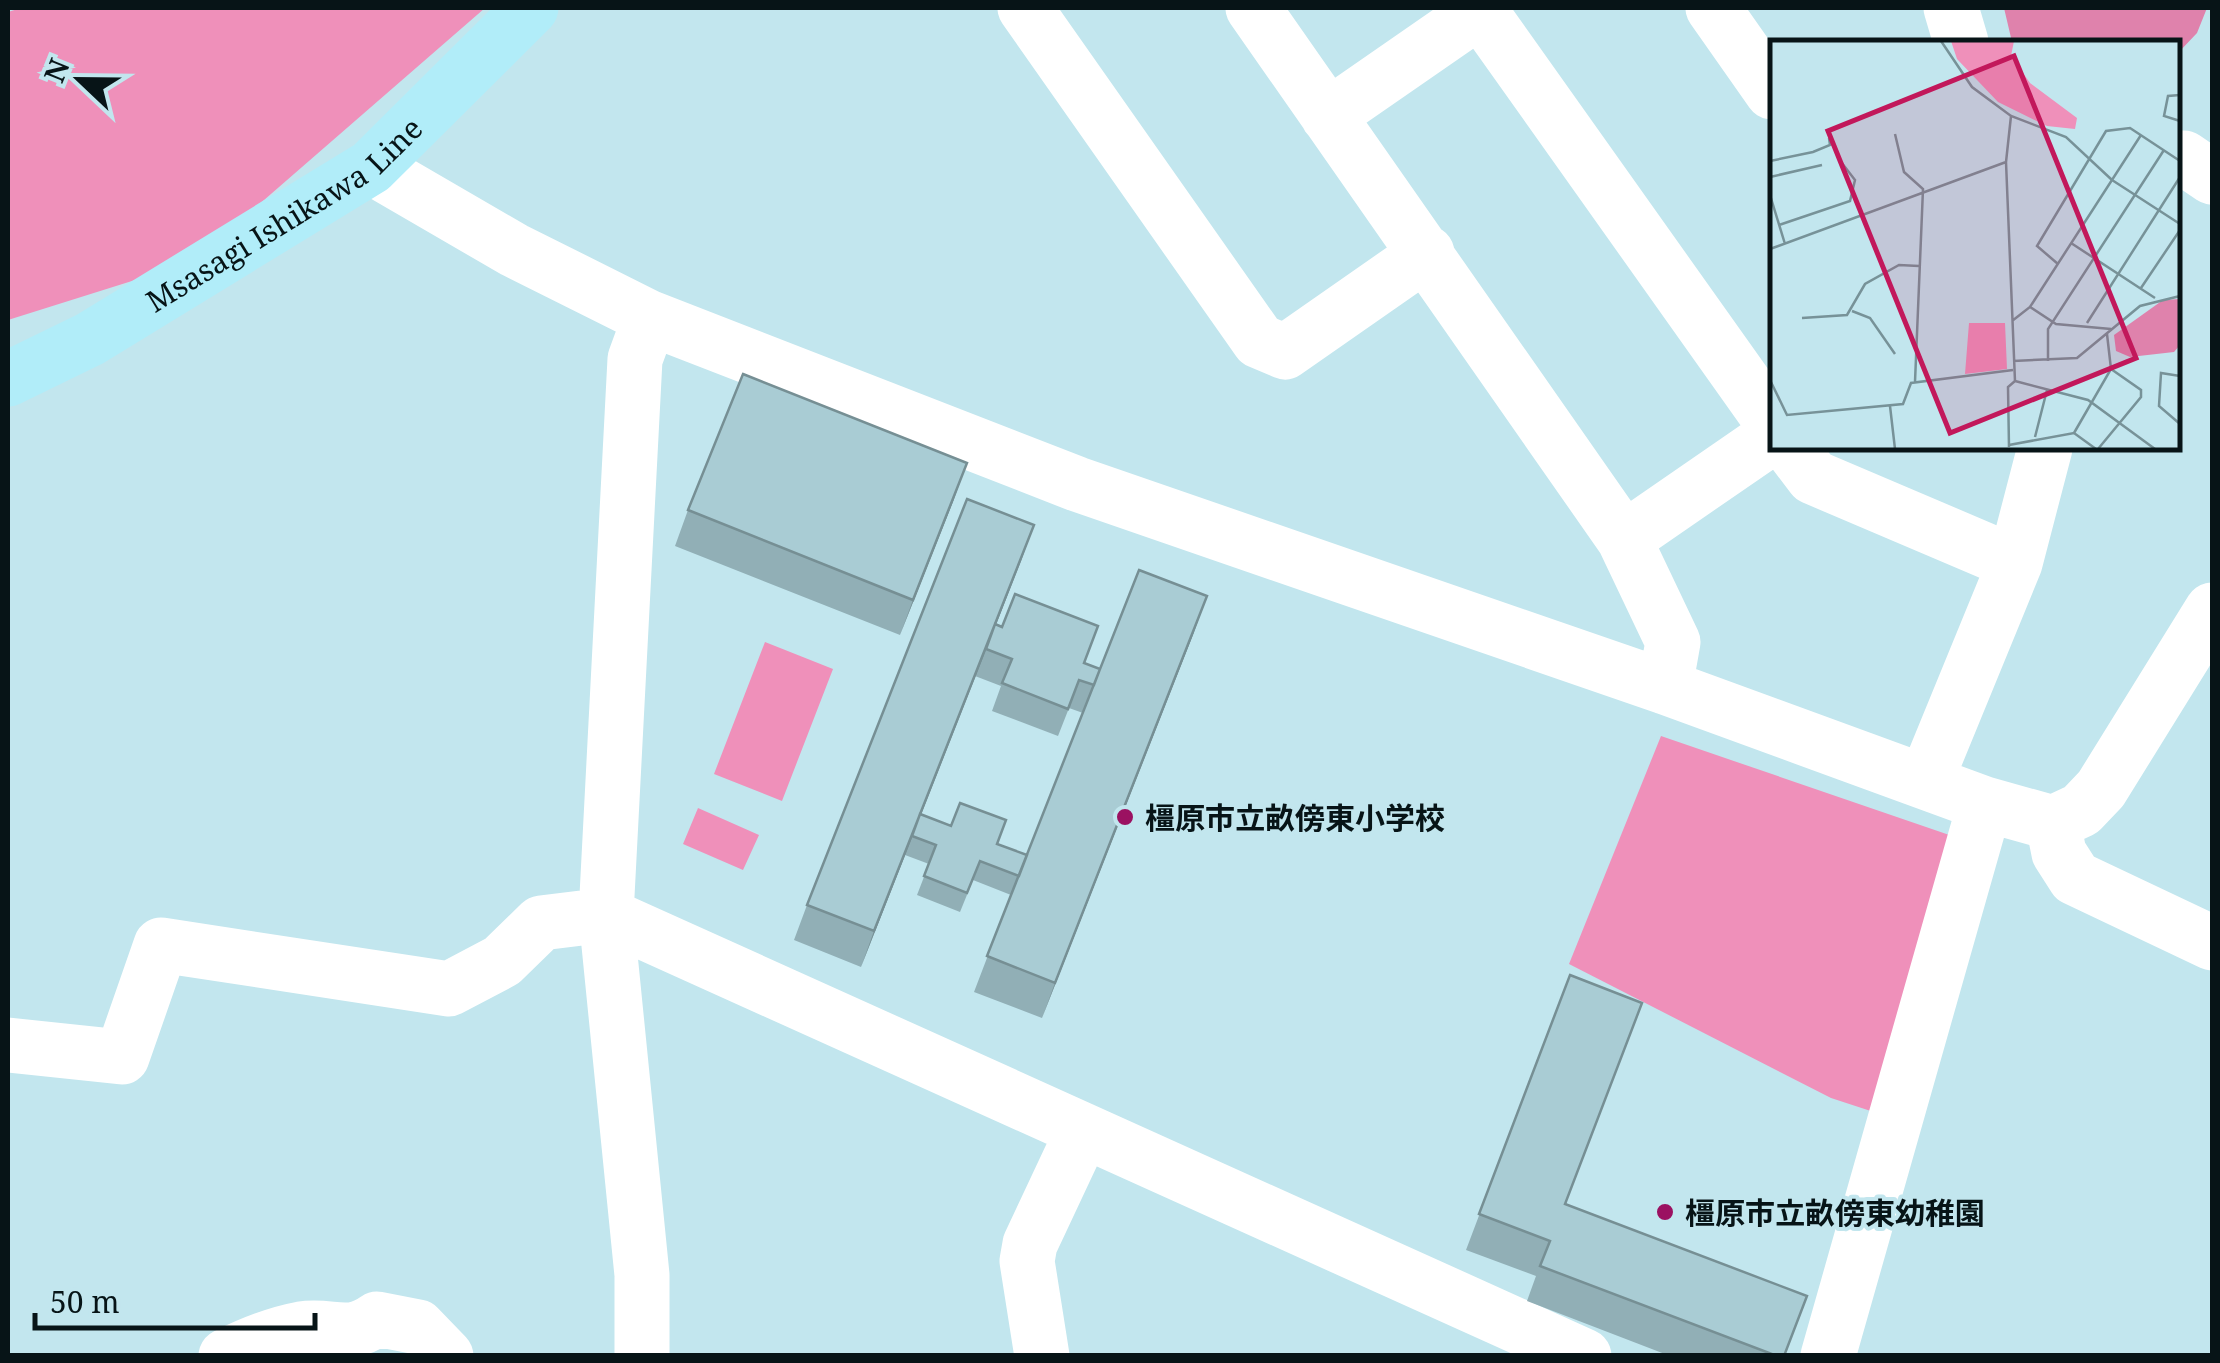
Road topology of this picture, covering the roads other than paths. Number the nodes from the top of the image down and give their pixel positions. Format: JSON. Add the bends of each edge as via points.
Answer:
{"nodes":[{"id":1,"x":531,"y":8,"type":"edge"},
{"id":2,"x":1025,"y":8,"type":"edge"},
{"id":3,"x":1253,"y":8,"type":"edge"},
{"id":4,"x":1481,"y":8,"type":"edge"},
{"id":5,"x":1713,"y":8,"type":"edge"},
{"id":6,"x":1951,"y":8,"type":"edge"},
{"id":7,"x":1960,"y":40,"type":"edge"},
{"id":8,"x":1770,"y":89,"type":"edge"},
{"id":9,"x":1328,"y":116,"type":"junction"},
{"id":10,"x":2180,"y":158,"type":"edge"},
{"id":11,"x":371,"y":167,"type":"junction"},
{"id":12,"x":2212,"y":177,"type":"edge"},
{"id":13,"x":1427,"y":252,"type":"junction"},
{"id":14,"x":650,"y":318,"type":"junction"},
{"id":15,"x":8,"y":379,"type":"edge"},
{"id":16,"x":1770,"y":419,"type":"edge"},
{"id":17,"x":1770,"y":438,"type":"edge"},
{"id":18,"x":1793,"y":450,"type":"edge"},
{"id":19,"x":2044,"y":450,"type":"edge"},
{"id":20,"x":1624,"y":539,"type":"junction"},
{"id":21,"x":2014,"y":563,"type":"junction"},
{"id":22,"x":2206,"y":635,"type":"edge"},
{"id":23,"x":1665,"y":686,"type":"junction"},
{"id":24,"x":1926,"y":780,"type":"junction"},
{"id":25,"x":1985,"y":804,"type":"junction"},
{"id":26,"x":2053,"y":823,"type":"junction"},
{"id":27,"x":606,"y":915,"type":"junction"},
{"id":28,"x":2212,"y":943,"type":"edge"},
{"id":29,"x":8,"y":1045,"type":"edge"},
{"id":30,"x":1083,"y":1131,"type":"junction"},
{"id":31,"x":226,"y":1356,"type":"edge"},
{"id":32,"x":446,"y":1356,"type":"edge"},
{"id":33,"x":642,"y":1356,"type":"edge"},
{"id":34,"x":1042,"y":1356,"type":"edge"},
{"id":35,"x":1584,"y":1356,"type":"edge"},
{"id":36,"x":1828,"y":1356,"type":"edge"}],
"edges":[{"from":1,"to":11,"type":"main road","name":"Msasagi Ishikawa Line"},
{"from":2,"to":13,"type":"street","via":[[1259,341],[1285,352]]},
{"from":3,"to":9,"type":"street"},
{"from":4,"to":9,"type":"street"},
{"from":4,"to":16,"type":"street"},
{"from":5,"to":8,"type":"street"},
{"from":6,"to":7,"type":"street"},
{"from":9,"to":13,"type":"street"},
{"from":10,"to":12,"type":"street"},
{"from":11,"to":14,"type":"street"},
{"from":11,"to":15,"type":"main road","name":"Msasagi Ishikawa Line","via":[[90,339]]},
{"from":13,"to":20,"type":"street"},
{"from":14,"to":23,"type":"street","via":[[1077,484]]},
{"from":14,"to":27,"type":"street","via":[[634,359]]},
{"from":17,"to":20,"type":"street"},
{"from":18,"to":21,"type":"street","via":[[1813,477]]},
{"from":19,"to":21,"type":"street"},
{"from":20,"to":23,"type":"street","via":[[1673,642]]},
{"from":21,"to":24,"type":"street"},
{"from":22,"to":26,"type":"street","via":[[2101,789]]},
{"from":23,"to":24,"type":"street"},
{"from":24,"to":25,"type":"street"},
{"from":25,"to":26,"type":"street"},
{"from":25,"to":36,"type":"street"},
{"from":26,"to":28,"type":"street","via":[[2075,878]]},
{"from":27,"to":29,"type":"street","via":[[541,923],[502,961],[449,989],[161,945],[122,1057]]},
{"from":27,"to":30,"type":"street"},
{"from":27,"to":33,"type":"street","via":[[642,1275]]},
{"from":30,"to":34,"type":"street","via":[[1030,1244]]},
{"from":30,"to":35,"type":"street"},
{"from":31,"to":32,"type":"street","via":[[255,1341],[304,1329],[360,1331],[377,1319],[418,1327]]}]}
